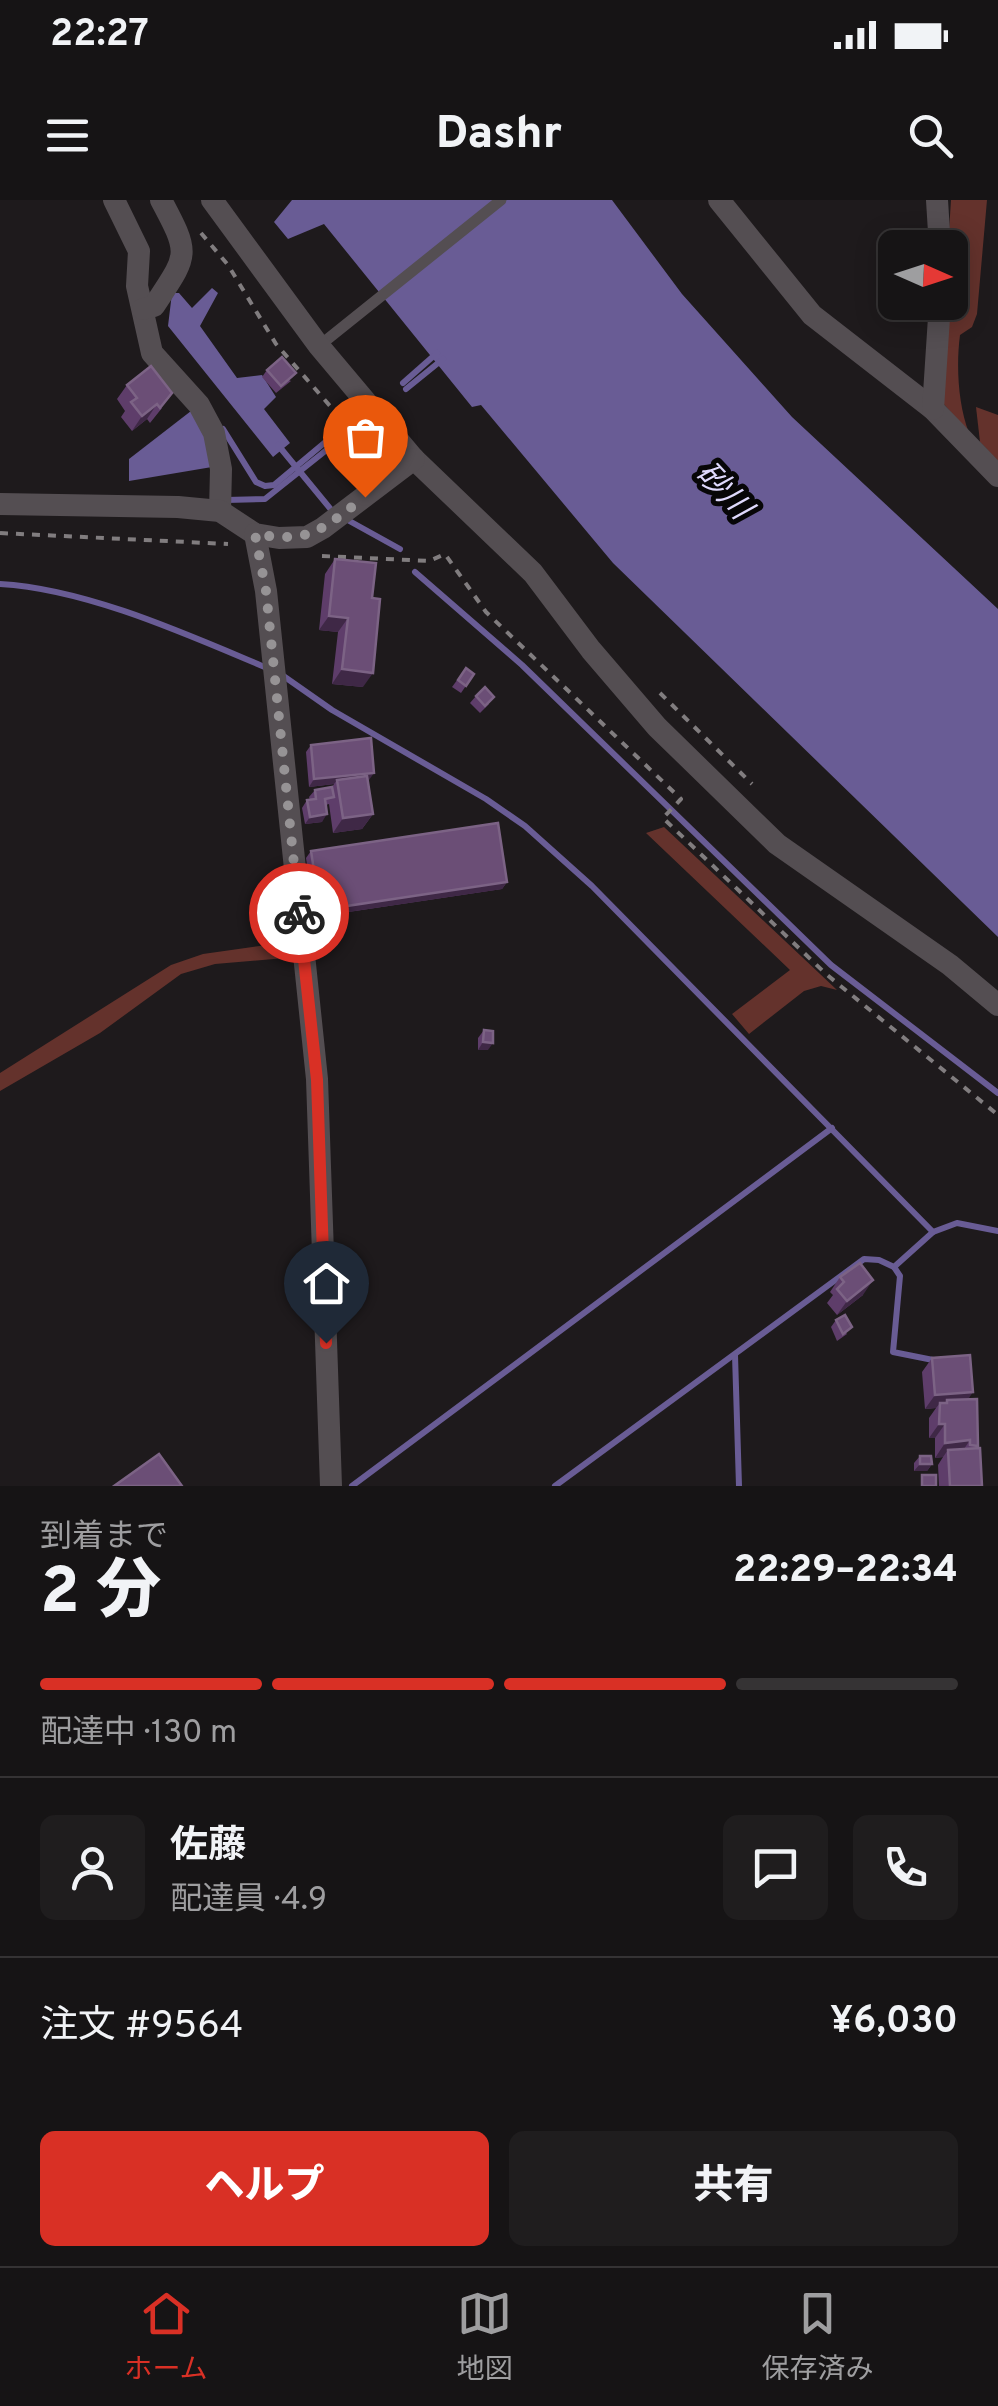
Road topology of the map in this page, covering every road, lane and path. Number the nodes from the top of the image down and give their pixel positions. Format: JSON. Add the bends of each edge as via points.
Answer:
{"nodes":[{"id":1,"x":114,"y":200,"type":"edge"},
{"id":2,"x":161,"y":200,"type":"edge"},
{"id":3,"x":212,"y":200,"type":"edge"},
{"id":4,"x":501,"y":200,"type":"edge"},
{"id":5,"x":719,"y":200,"type":"edge"},
{"id":6,"x":937,"y":200,"type":"edge"},
{"id":7,"x":194,"y":224,"type":"dead end"},
{"id":8,"x":939,"y":230,"type":"edge"},
{"id":9,"x":144,"y":309,"type":"junction"},
{"id":10,"x":939,"y":320,"type":"edge"},
{"id":11,"x":319,"y":346,"type":"junction"},
{"id":12,"x":933,"y":409,"type":"junction"},
{"id":13,"x":414,"y":459,"type":"junction"},
{"id":14,"x":391,"y":476,"type":"junction"},
{"id":15,"x":998,"y":476,"type":"edge"},
{"id":16,"x":220,"y":503,"type":"junction"},
{"id":17,"x":0,"y":504,"type":"edge"},
{"id":18,"x":315,"y":532,"type":"junction"},
{"id":19,"x":0,"y":533,"type":"edge"},
{"id":20,"x":257,"y":539,"type":"junction"},
{"id":21,"x":998,"y":1006,"type":"edge"},
{"id":22,"x":998,"y":1115,"type":"edge"},
{"id":23,"x":331,"y":1486,"type":"edge"}],
"edges":[{"from":1,"to":9,"type":"street","via":[[139,252]]},
{"from":2,"to":9,"type":"street","via":[[184,252],[154,306]]},
{"from":3,"to":11,"type":"street"},
{"from":4,"to":11,"type":"lane"},
{"from":5,"to":12,"type":"street","via":[[812,316]]},
{"from":6,"to":8,"type":"street"},
{"from":7,"to":14,"type":"path","via":[[276,344]]},
{"from":9,"to":16,"type":"street","via":[[152,353],[199,405],[214,433]]},
{"from":10,"to":12,"type":"street"},
{"from":11,"to":13,"type":"street"},
{"from":12,"to":15,"type":"street"},
{"from":13,"to":14,"type":"street"},
{"from":13,"to":21,"type":"street","via":[[532,573],[657,727],[778,844]]},
{"from":14,"to":18,"type":"street"},
{"from":16,"to":17,"type":"street"},
{"from":16,"to":20,"type":"street"},
{"from":18,"to":20,"type":"street"},
{"from":18,"to":22,"type":"path","via":[[320,556],[429,561],[445,554],[486,612],[680,799],[663,818],[826,974]]},
{"from":19,"to":20,"type":"path"},
{"from":20,"to":23,"type":"street","via":[[317,1080]]}]}
